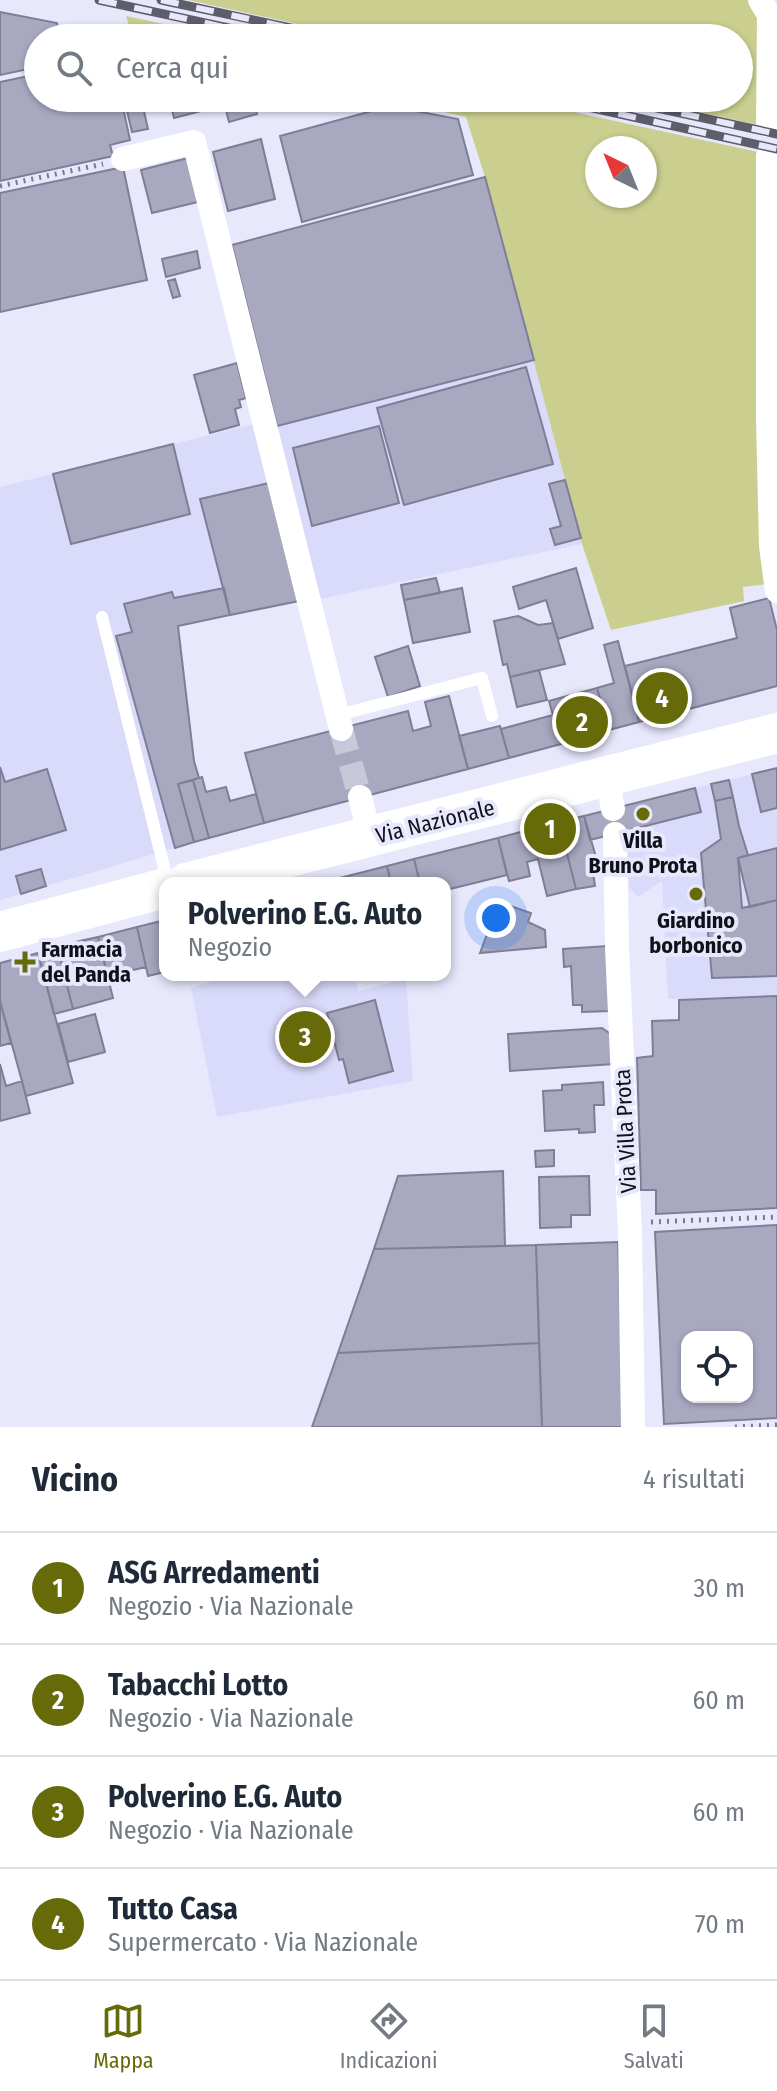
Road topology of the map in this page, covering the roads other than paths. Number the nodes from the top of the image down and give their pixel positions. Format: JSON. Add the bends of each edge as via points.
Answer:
{"nodes":[{"id":1,"x":768,"y":5,"type":"edge"},
{"id":2,"x":768,"y":125,"type":"dead end"},
{"id":3,"x":768,"y":156,"type":"dead end"},
{"id":4,"x":123,"y":159,"type":"road end"},
{"id":5,"x":777,"y":591,"type":"edge"},
{"id":6,"x":102,"y":617,"type":"dead end"},
{"id":7,"x":492,"y":716,"type":"dead end"},
{"id":8,"x":339,"y":722,"type":"joint"},
{"id":9,"x":777,"y":733,"type":"edge"},
{"id":10,"x":360,"y":797,"type":"tunnel mouth"},
{"id":11,"x":615,"y":834,"type":"dead end"},
{"id":12,"x":370,"y":837,"type":"junction"},
{"id":13,"x":167,"y":877,"type":"edge"},
{"id":14,"x":210,"y":877,"type":"edge"},
{"id":15,"x":159,"y":890,"type":"edge"},
{"id":16,"x":0,"y":932,"type":"edge"},
{"id":17,"x":633,"y":1427,"type":"edge"}],
"edges":[{"from":1,"to":2,"type":"street"},
{"from":3,"to":5,"type":"street","via":[[768,419]]},
{"from":4,"to":8,"type":"street","via":[[194,142]]},
{"from":6,"to":13,"type":"lane"},
{"from":7,"to":8,"type":"lane","via":[[482,678]]},
{"from":9,"to":12,"type":"main road","name":"Via Nazionale","via":[[610,793]]},
{"from":10,"to":12,"type":"street"},
{"from":11,"to":17,"type":"street","name":"Via Villa Prota"},
{"from":12,"to":14,"type":"main road","name":"Via Nazionale"},
{"from":15,"to":16,"type":"main road"}]}
